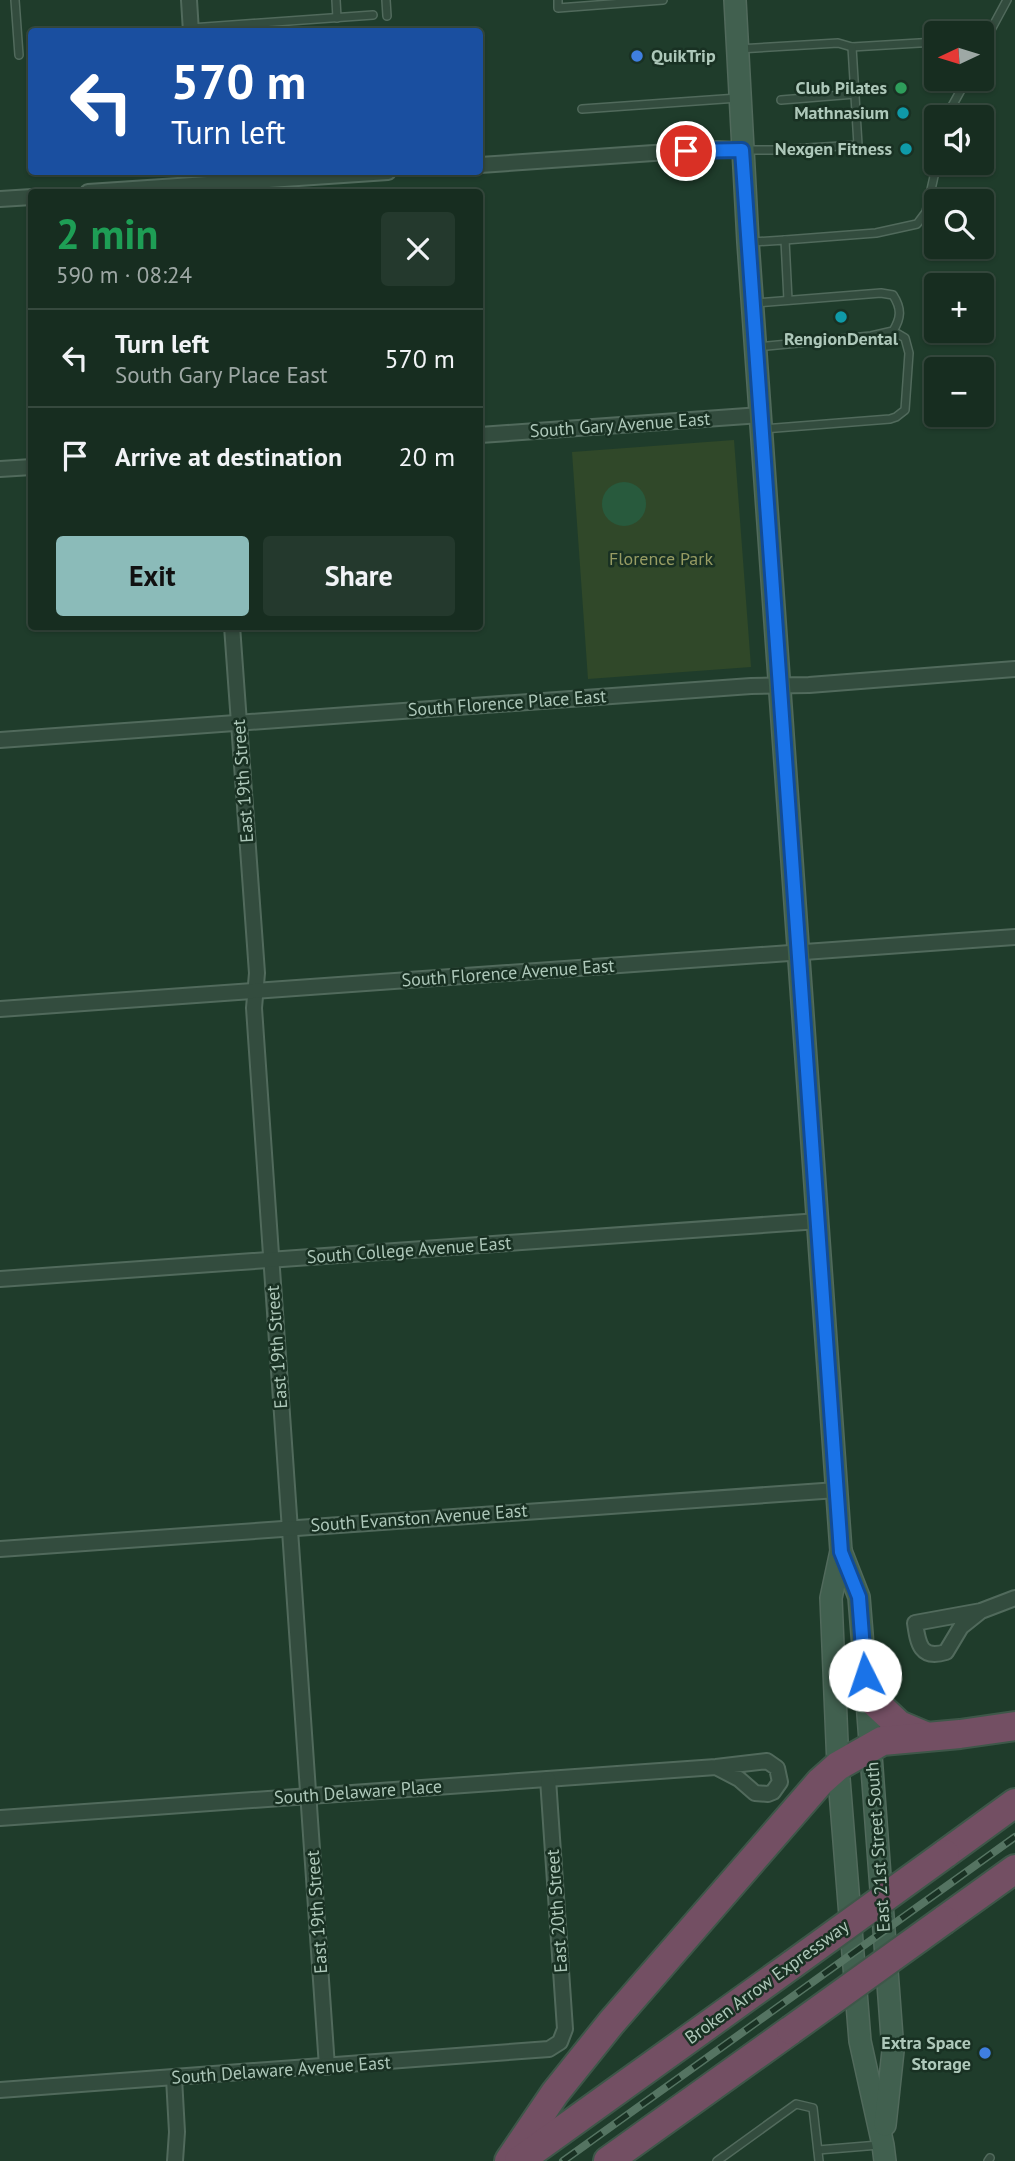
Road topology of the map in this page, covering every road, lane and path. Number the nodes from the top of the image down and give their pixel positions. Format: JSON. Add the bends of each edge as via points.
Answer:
{"nodes":[{"id":1,"x":15,"y":0,"type":"edge"},
{"id":2,"x":188,"y":0,"type":"edge"},
{"id":3,"x":336,"y":0,"type":"edge"},
{"id":4,"x":386,"y":0,"type":"edge"},
{"id":5,"x":558,"y":0,"type":"edge"},
{"id":6,"x":652,"y":0,"type":"edge"},
{"id":7,"x":663,"y":0,"type":"edge"},
{"id":8,"x":734,"y":0,"type":"edge"},
{"id":9,"x":1007,"y":0,"type":"edge"},
{"id":10,"x":625,"y":1,"type":"edge"},
{"id":11,"x":598,"y":2,"type":"edge"},
{"id":12,"x":373,"y":15,"type":"dead end"},
{"id":13,"x":387,"y":16,"type":"dead end"},
{"id":14,"x":337,"y":18,"type":"junction"},
{"id":15,"x":994,"y":22,"type":"edge"},
{"id":16,"x":191,"y":28,"type":"edge"},
{"id":17,"x":215,"y":28,"type":"edge"},
{"id":18,"x":924,"y":43,"type":"edge"},
{"id":19,"x":852,"y":47,"type":"junction"},
{"id":20,"x":738,"y":49,"type":"junction"},
{"id":21,"x":19,"y":55,"type":"dead end"},
{"id":22,"x":855,"y":94,"type":"junction"},
{"id":23,"x":741,"y":97,"type":"junction"},
{"id":24,"x":781,"y":100,"type":"dead end"},
{"id":25,"x":582,"y":108,"type":"dead end"},
{"id":26,"x":742,"y":150,"type":"junction"},
{"id":27,"x":483,"y":165,"type":"edge"},
{"id":28,"x":337,"y":175,"type":"edge"},
{"id":29,"x":934,"y":175,"type":"edge"},
{"id":30,"x":202,"y":183,"type":"edge"},
{"id":31,"x":126,"y":189,"type":"edge"},
{"id":32,"x":28,"y":197,"type":"edge"},
{"id":33,"x":0,"y":199,"type":"edge"},
{"id":34,"x":785,"y":240,"type":"junction"},
{"id":35,"x":748,"y":242,"type":"junction"},
{"id":36,"x":788,"y":300,"type":"junction"},
{"id":37,"x":752,"y":303,"type":"junction"},
{"id":38,"x":893,"y":331,"type":"junction"},
{"id":39,"x":757,"y":347,"type":"junction"},
{"id":40,"x":762,"y":422,"type":"junction"},
{"id":41,"x":483,"y":435,"type":"edge"},
{"id":42,"x":28,"y":467,"type":"edge"},
{"id":43,"x":0,"y":469,"type":"edge"},
{"id":44,"x":232,"y":630,"type":"edge"},
{"id":45,"x":1015,"y":669,"type":"edge"},
{"id":46,"x":780,"y":686,"type":"junction"},
{"id":47,"x":239,"y":723,"type":"junction"},
{"id":48,"x":0,"y":740,"type":"edge"},
{"id":49,"x":1015,"y":937,"type":"edge"},
{"id":50,"x":800,"y":953,"type":"junction"},
{"id":51,"x":256,"y":990,"type":"junction"},
{"id":52,"x":0,"y":1009,"type":"edge"},
{"id":53,"x":819,"y":1221,"type":"junction"},
{"id":54,"x":271,"y":1259,"type":"junction"},
{"id":55,"x":0,"y":1279,"type":"edge"},
{"id":56,"x":837,"y":1490,"type":"junction"},
{"id":57,"x":289,"y":1527,"type":"junction"},
{"id":58,"x":0,"y":1549,"type":"edge"},
{"id":59,"x":841,"y":1552,"type":"junction"},
{"id":60,"x":1015,"y":1598,"type":"edge"},
{"id":61,"x":981,"y":1611,"type":"dead end"},
{"id":62,"x":867,"y":1695,"type":"junction"},
{"id":63,"x":1015,"y":1726,"type":"edge"},
{"id":64,"x":925,"y":1736,"type":"junction"},
{"id":65,"x":870,"y":1746,"type":"junction"},
{"id":66,"x":838,"y":1766,"type":"junction"},
{"id":67,"x":716,"y":1767,"type":"dead end"},
{"id":68,"x":548,"y":1779,"type":"junction"},
{"id":69,"x":308,"y":1796,"type":"junction"},
{"id":70,"x":1015,"y":1803,"type":"edge"},
{"id":71,"x":0,"y":1818,"type":"edge"},
{"id":72,"x":1015,"y":1869,"type":"edge"},
{"id":73,"x":560,"y":2042,"type":"joint"},
{"id":74,"x":327,"y":2067,"type":"junction"},
{"id":75,"x":174,"y":2078,"type":"junction"},
{"id":76,"x":0,"y":2090,"type":"edge"},
{"id":77,"x":818,"y":2150,"type":"junction"},
{"id":78,"x":884,"y":2153,"type":"edge"},
{"id":79,"x":174,"y":2161,"type":"edge"},
{"id":80,"x":509,"y":2161,"type":"edge"},
{"id":81,"x":519,"y":2161,"type":"edge"},
{"id":82,"x":608,"y":2161,"type":"edge"},
{"id":83,"x":717,"y":2161,"type":"edge"},
{"id":84,"x":819,"y":2161,"type":"edge"}],
"edges":[{"from":1,"to":21,"type":"lane"},
{"from":2,"to":16,"type":"street"},
{"from":3,"to":14,"type":"lane"},
{"from":4,"to":13,"type":"lane"},
{"from":5,"to":11,"type":"lane","via":[[558,8]]},
{"from":6,"to":7,"type":"lane"},
{"from":6,"to":10,"type":"lane"},
{"from":8,"to":20,"type":"main road","name":"East 21st Street South"},
{"from":9,"to":15,"type":"lane"},
{"from":10,"to":11,"type":"lane"},
{"from":12,"to":14,"type":"lane"},
{"from":14,"to":17,"type":"lane"},
{"from":18,"to":19,"type":"lane"},
{"from":19,"to":20,"type":"lane","via":[[838,43]]},
{"from":19,"to":22,"type":"lane"},
{"from":20,"to":23,"type":"main road","name":"East 21st Street South"},
{"from":22,"to":24,"type":"lane"},
{"from":22,"to":26,"type":"lane","via":[[858,145]]},
{"from":23,"to":25,"type":"lane"},
{"from":23,"to":26,"type":"main road","name":"East 21st Street South"},
{"from":26,"to":27,"type":"street"},
{"from":26,"to":35,"type":"main road","name":"East 21st Street South"},
{"from":28,"to":30,"type":"street"},
{"from":29,"to":34,"type":"lane","via":[[926,212],[917,224],[876,233]]},
{"from":30,"to":31,"type":"street"},
{"from":32,"to":33,"type":"street"},
{"from":34,"to":35,"type":"lane"},
{"from":34,"to":36,"type":"lane"},
{"from":35,"to":37,"type":"main road","name":"East 21st Street South"},
{"from":36,"to":37,"type":"lane"},
{"from":36,"to":38,"type":"lane","via":[[893,295],[900,314]]},
{"from":37,"to":39,"type":"main road","name":"East 21st Street South"},
{"from":38,"to":39,"type":"lane"},
{"from":38,"to":40,"type":"lane","via":[[905,338],[909,353],[901,414],[890,419]]},
{"from":39,"to":40,"type":"main road","name":"East 21st Street South"},
{"from":40,"to":41,"type":"street","name":"South Gary Avenue East"},
{"from":40,"to":46,"type":"main road","name":"East 21st Street South"},
{"from":42,"to":43,"type":"street"},
{"from":44,"to":47,"type":"street","name":"East 19th Street"},
{"from":45,"to":46,"type":"street","name":"South Florence Place East"},
{"from":46,"to":47,"type":"street","name":"South Florence Place East"},
{"from":46,"to":50,"type":"main road","name":"East 21st Street South"},
{"from":47,"to":48,"type":"street","name":"South Florence Place East"},
{"from":47,"to":51,"type":"street","name":"East 19th Street"},
{"from":49,"to":50,"type":"street","name":"South Florence Avenue East"},
{"from":50,"to":51,"type":"street","name":"South Florence Avenue East"},
{"from":50,"to":53,"type":"main road","name":"East 21st Street South"},
{"from":51,"to":52,"type":"street","name":"South Florence Avenue East"},
{"from":51,"to":54,"type":"street","name":"East 19th Street"},
{"from":53,"to":54,"type":"street","name":"South College Avenue East"},
{"from":53,"to":56,"type":"main road","name":"East 21st Street South"},
{"from":54,"to":55,"type":"street","name":"South College Avenue East"},
{"from":54,"to":57,"type":"street","name":"East 19th Street"},
{"from":56,"to":57,"type":"street","name":"South Evanston Avenue East"},
{"from":56,"to":59,"type":"main road","name":"East 21st Street South"},
{"from":57,"to":58,"type":"street","name":"South Evanston Avenue East"},
{"from":57,"to":69,"type":"street","name":"East 19th Street"},
{"from":59,"to":62,"type":"main road","name":"East 21st Street South","via":[[859,1597]]},
{"from":59,"to":66,"type":"main road","name":"East 21st Street South","via":[[831,1598]]},
{"from":60,"to":61,"type":"street"},
{"from":62,"to":64,"type":"highway","via":[[899,1725]]},
{"from":62,"to":65,"type":"main road","name":"East 21st Street South"},
{"from":63,"to":64,"type":"highway"},
{"from":64,"to":65,"type":"highway"},
{"from":65,"to":66,"type":"highway"},
{"from":65,"to":78,"type":"main road","name":"East 21st Street South","via":[[893,2052]]},
{"from":66,"to":78,"type":"main road","name":"East 21st Street South","via":[[860,2041]]},
{"from":66,"to":80,"type":"highway","via":[[611,2023]]},
{"from":67,"to":68,"type":"street","name":"South Delaware Place"},
{"from":68,"to":69,"type":"street","name":"South Delaware Place"},
{"from":68,"to":73,"type":"street","name":"East 20th Street","via":[[565,2029]]},
{"from":69,"to":71,"type":"street","name":"South Delaware Place"},
{"from":69,"to":74,"type":"street","name":"East 19th Street"},
{"from":70,"to":81,"type":"highway","name":"Broken Arrow Expressway","bridge":true},
{"from":72,"to":82,"type":"highway","bridge":true},
{"from":73,"to":74,"type":"street","name":"South Delaware Avenue East","via":[[536,2052]]},
{"from":74,"to":75,"type":"street","name":"South Delaware Avenue East"},
{"from":75,"to":76,"type":"street","name":"South Delaware Avenue East"},
{"from":75,"to":79,"type":"street"},
{"from":77,"to":78,"type":"lane"},
{"from":77,"to":83,"type":"lane","via":[[813,2108],[796,2104]]},
{"from":77,"to":84,"type":"lane"}]}
